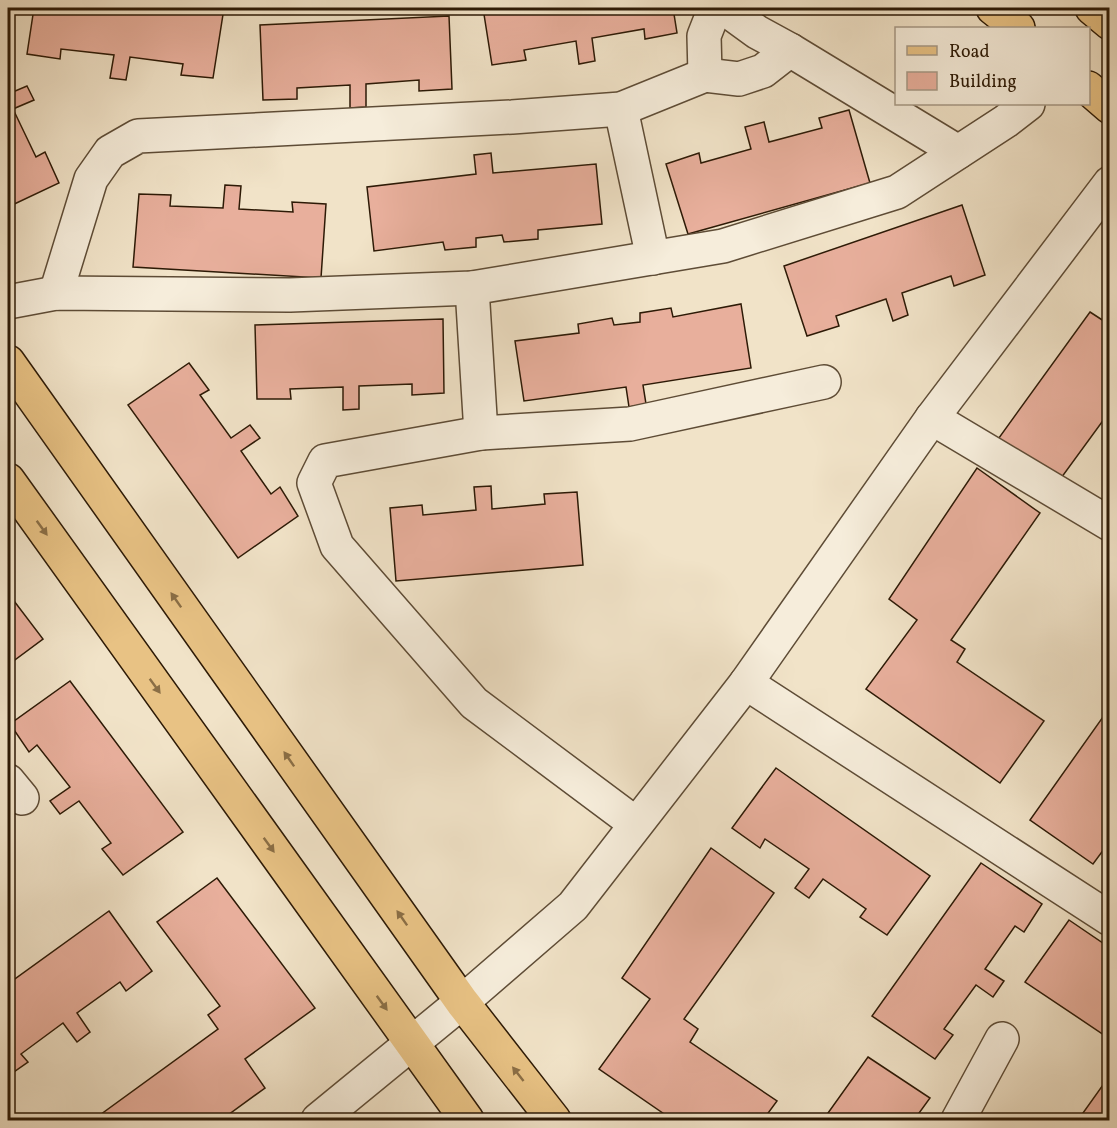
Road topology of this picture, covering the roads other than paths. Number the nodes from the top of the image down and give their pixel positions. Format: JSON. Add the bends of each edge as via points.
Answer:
{"nodes":[{"id":1,"x":715,"y":8,"type":"edge"},
{"id":2,"x":724,"y":8,"type":"edge"},
{"id":3,"x":993,"y":8,"type":"edge"},
{"id":4,"x":1092,"y":8,"type":"edge"},
{"id":5,"x":1110,"y":23,"type":"edge"},
{"id":6,"x":1017,"y":27,"type":"edge"},
{"id":7,"x":790,"y":50,"type":"junction"},
{"id":8,"x":705,"y":75,"type":"junction"},
{"id":9,"x":1090,"y":89,"type":"edge"},
{"id":10,"x":1027,"y":105,"type":"edge"},
{"id":11,"x":1110,"y":107,"type":"edge"},
{"id":12,"x":621,"y":109,"type":"junction"},
{"id":13,"x":958,"y":152,"type":"junction"},
{"id":14,"x":1110,"y":183,"type":"edge"},
{"id":15,"x":653,"y":258,"type":"junction"},
{"id":16,"x":472,"y":288,"type":"junction"},
{"id":17,"x":56,"y":293,"type":"junction"},
{"id":18,"x":8,"y":302,"type":"edge"},
{"id":19,"x":8,"y":362,"type":"edge"},
{"id":20,"x":824,"y":381,"type":"dead end"},
{"id":21,"x":932,"y":418,"type":"junction"},
{"id":22,"x":481,"y":433,"type":"junction"},
{"id":23,"x":8,"y":480,"type":"edge"},
{"id":24,"x":1110,"y":524,"type":"edge"},
{"id":25,"x":746,"y":683,"type":"junction"},
{"id":26,"x":636,"y":824,"type":"junction"},
{"id":27,"x":1110,"y":919,"type":"edge"},
{"id":28,"x":462,"y":1002,"type":"junction"},
{"id":29,"x":1002,"y":1039,"type":"dead end"},
{"id":30,"x":411,"y":1044,"type":"junction"},
{"id":31,"x":318,"y":1120,"type":"edge"},
{"id":32,"x":467,"y":1120,"type":"edge"},
{"id":33,"x":554,"y":1120,"type":"edge"},
{"id":34,"x":958,"y":1120,"type":"edge"}],
"edges":[{"from":1,"to":8,"type":"street","via":[[704,36]]},
{"from":2,"to":7,"type":"street","via":[[757,33]]},
{"from":3,"to":6,"type":"main road"},
{"from":4,"to":5,"type":"main road"},
{"from":7,"to":8,"type":"street","via":[[763,71],[739,79]]},
{"from":7,"to":13,"type":"street"},
{"from":8,"to":12,"type":"street"},
{"from":9,"to":11,"type":"main road"},
{"from":10,"to":13,"type":"street"},
{"from":12,"to":15,"type":"street"},
{"from":12,"to":17,"type":"street","via":[[138,136],[110,152],[91,179]]},
{"from":13,"to":15,"type":"street","via":[[897,192],[723,246]]},
{"from":14,"to":21,"type":"street"},
{"from":15,"to":16,"type":"street"},
{"from":16,"to":17,"type":"street","via":[[290,295]]},
{"from":16,"to":22,"type":"street"},
{"from":17,"to":18,"type":"street"},
{"from":28,"to":19,"type":"main road","one_way":true},
{"from":20,"to":22,"type":"street","via":[[630,424]]},
{"from":21,"to":24,"type":"street"},
{"from":21,"to":25,"type":"street"},
{"from":22,"to":26,"type":"street","via":[[325,461],[314,483],[336,546],[474,704]]},
{"from":23,"to":30,"type":"main road","one_way":true},
{"from":25,"to":26,"type":"street"},
{"from":25,"to":27,"type":"street"},
{"from":26,"to":28,"type":"street","via":[[573,906]]},
{"from":28,"to":30,"type":"street"},
{"from":33,"to":28,"type":"main road","one_way":true},
{"from":29,"to":34,"type":"street"},
{"from":30,"to":31,"type":"street"},
{"from":30,"to":32,"type":"main road"}]}
